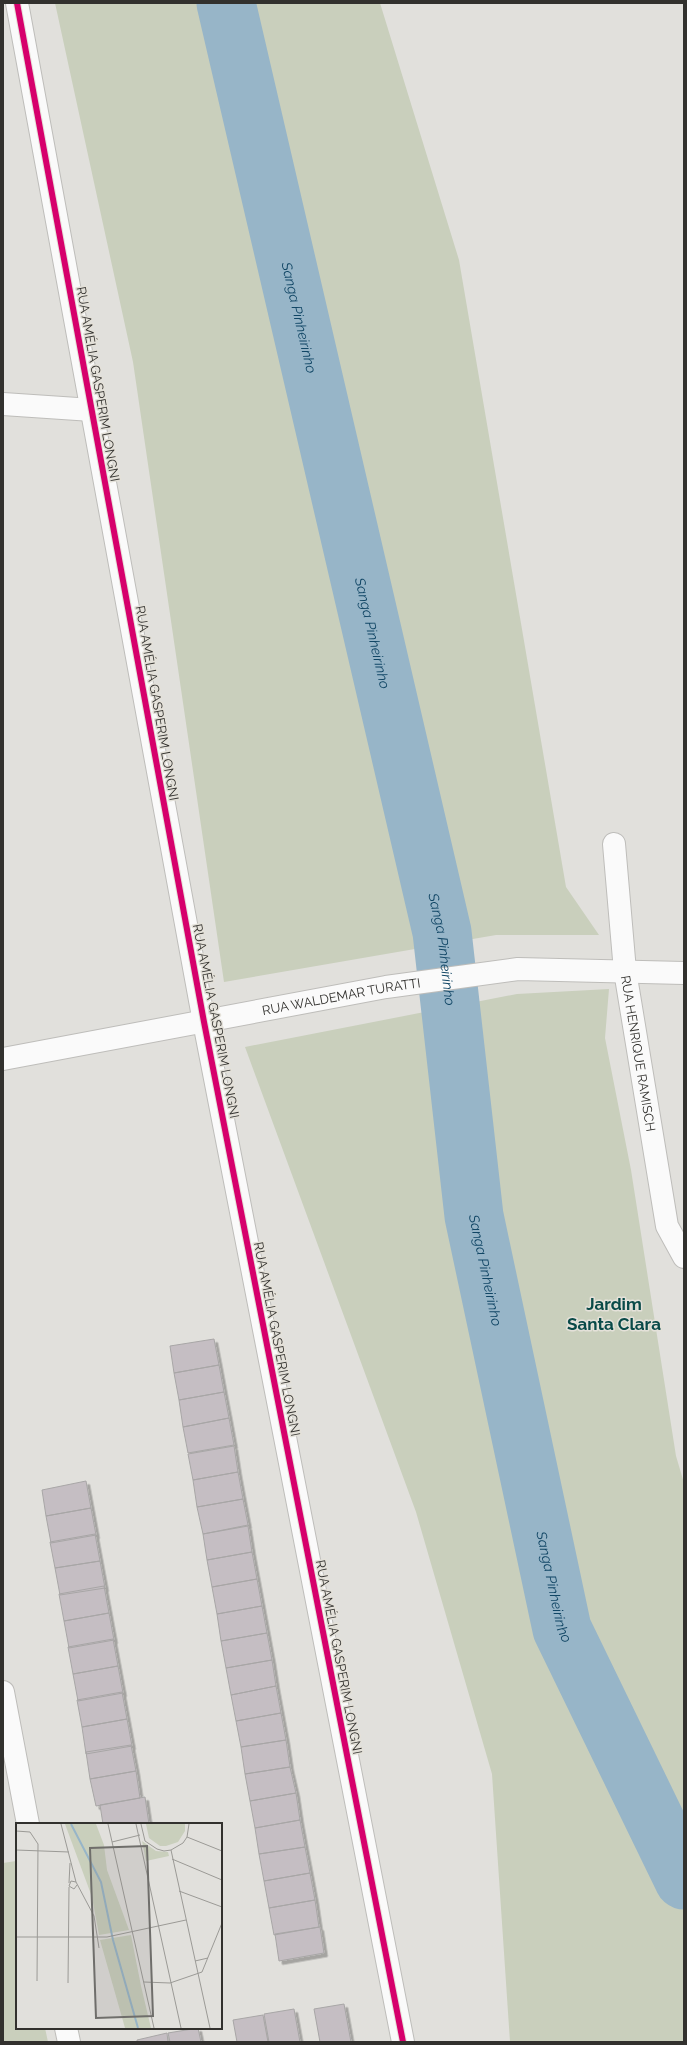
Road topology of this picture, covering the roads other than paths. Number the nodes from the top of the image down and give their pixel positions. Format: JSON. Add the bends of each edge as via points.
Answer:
{"nodes":[{"id":1,"x":17,"y":3,"type":"edge"},
{"id":2,"x":3,"y":404,"type":"edge"},
{"id":3,"x":92,"y":410,"type":"junction"},
{"id":4,"x":614,"y":844,"type":"dead end"},
{"id":5,"x":625,"y":971,"type":"junction"},
{"id":6,"x":684,"y":973,"type":"edge"},
{"id":7,"x":204,"y":1022,"type":"junction"},
{"id":8,"x":3,"y":1060,"type":"edge"},
{"id":9,"x":684,"y":1257,"type":"edge"},
{"id":10,"x":3,"y":1692,"type":"edge"},
{"id":11,"x":28,"y":1823,"type":"edge"},
{"id":12,"x":66,"y":2029,"type":"edge"},
{"id":13,"x":69,"y":2042,"type":"edge"},
{"id":14,"x":403,"y":2042,"type":"edge"}],
"edges":[{"from":1,"to":3,"type":"street","name":"RUA AMÉLIA GASPERIM LONGNI"},
{"from":2,"to":3,"type":"street"},
{"from":3,"to":7,"type":"street","name":"RUA AMÉLIA GASPERIM LONGNI"},
{"from":4,"to":5,"type":"street","name":"RUA HENRIQUE RAMISCH"},
{"from":5,"to":6,"type":"street","name":"RUA WALDEMAR TURATTI"},
{"from":5,"to":7,"type":"street","name":"RUA WALDEMAR TURATTI","via":[[518,968],[386,987]]},
{"from":5,"to":9,"type":"street","name":"RUA HENRIQUE RAMISCH","via":[[667,1226]]},
{"from":7,"to":8,"type":"street","name":"RUA WALDEMAR TURATTI"},
{"from":7,"to":14,"type":"street","name":"RUA AMÉLIA GASPERIM LONGNI"},
{"from":10,"to":11,"type":"street"},
{"from":12,"to":13,"type":"street"}]}
